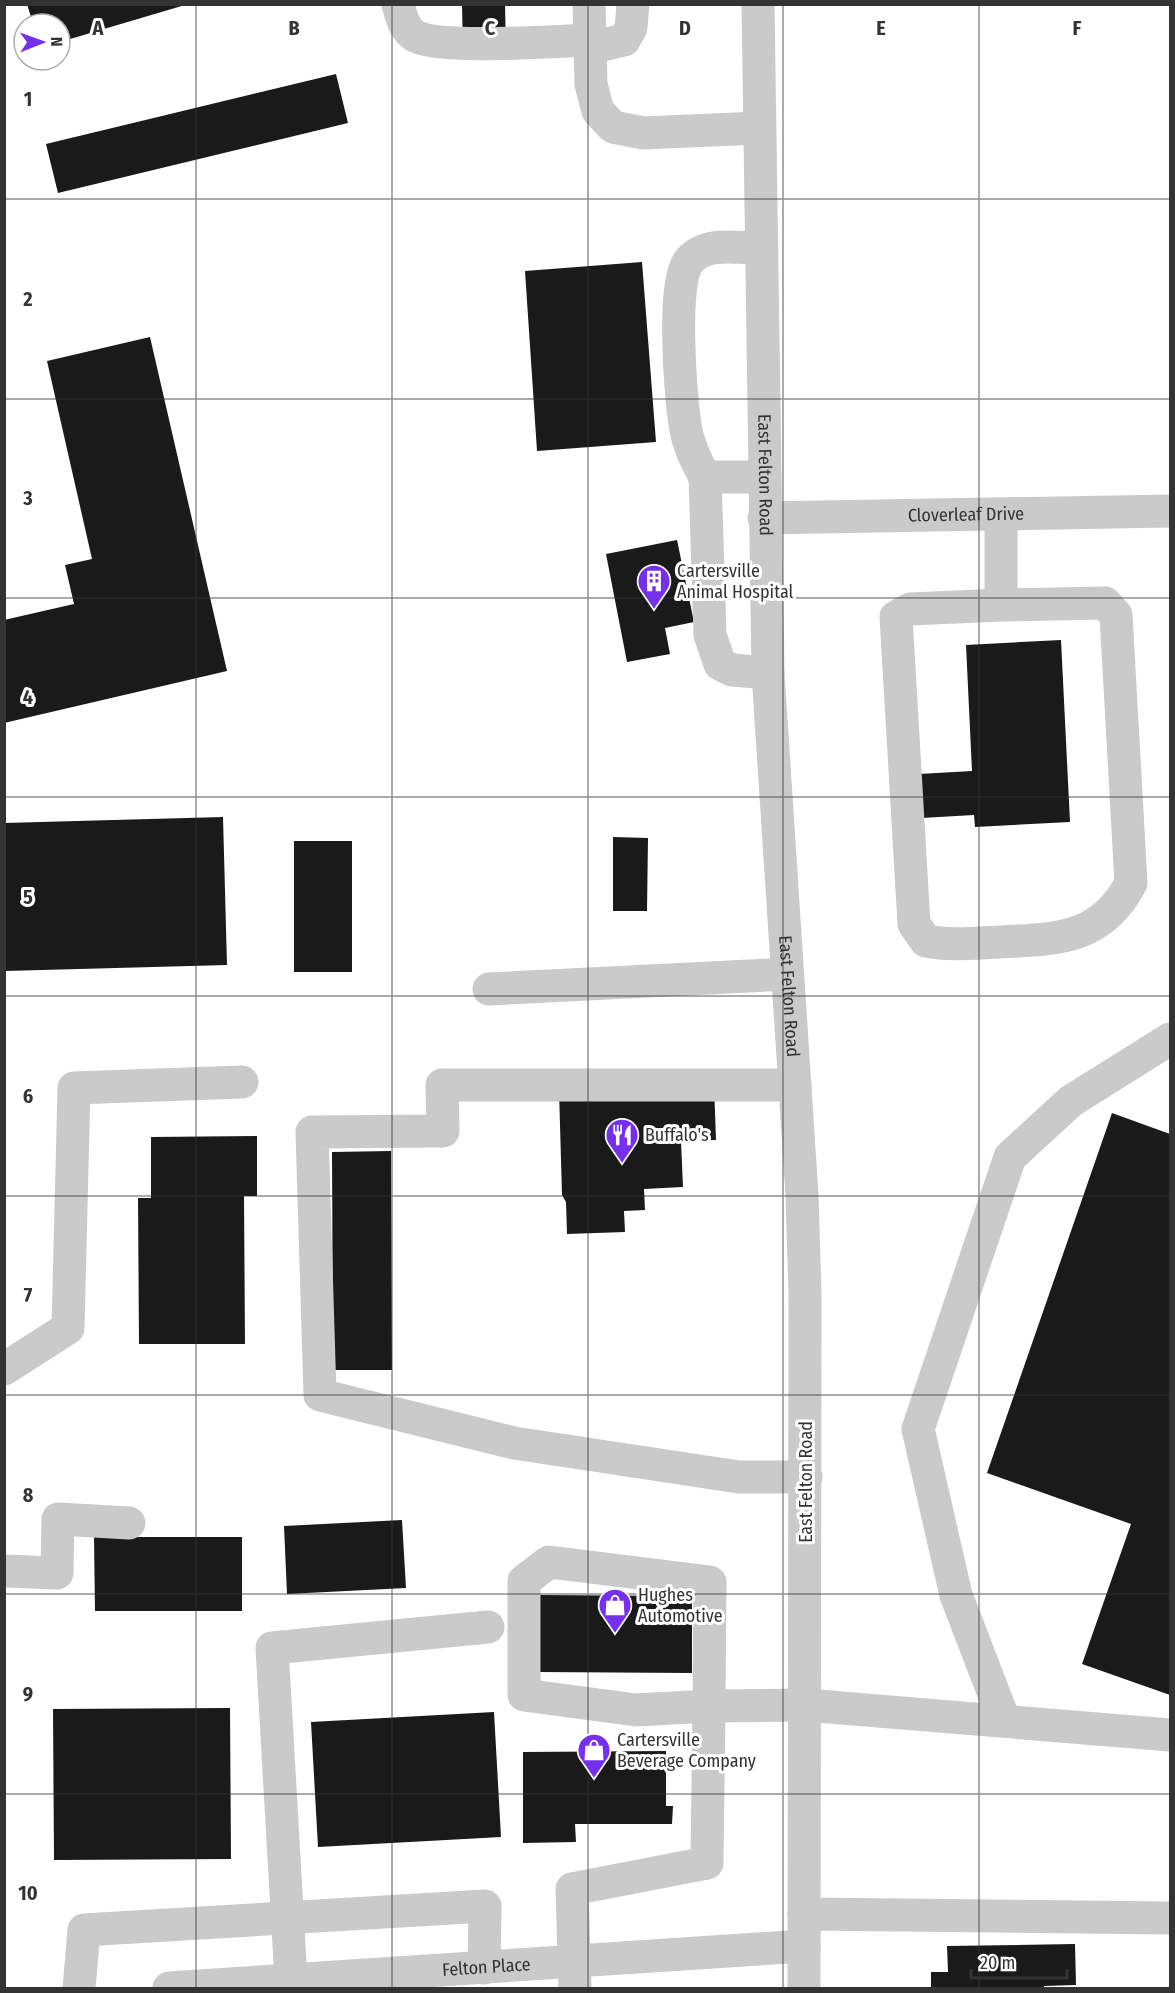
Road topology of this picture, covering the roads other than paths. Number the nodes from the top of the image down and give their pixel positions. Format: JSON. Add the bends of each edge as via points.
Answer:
{"nodes":[{"id":1,"x":398,"y":4,"type":"edge"},
{"id":2,"x":589,"y":4,"type":"edge"},
{"id":3,"x":633,"y":4,"type":"edge"},
{"id":4,"x":758,"y":4,"type":"edge"},
{"id":5,"x":590,"y":44,"type":"junction"},
{"id":6,"x":759,"y":128,"type":"junction"},
{"id":7,"x":760,"y":248,"type":"junction"},
{"id":8,"x":705,"y":477,"type":"junction"},
{"id":9,"x":764,"y":477,"type":"junction"},
{"id":10,"x":1170,"y":511,"type":"edge"},
{"id":11,"x":1000,"y":515,"type":"junction"},
{"id":12,"x":764,"y":518,"type":"junction"},
{"id":13,"x":1001,"y":605,"type":"junction"},
{"id":14,"x":768,"y":673,"type":"junction"},
{"id":15,"x":787,"y":974,"type":"junction"},
{"id":16,"x":489,"y":989,"type":"dead end"},
{"id":17,"x":1170,"y":1039,"type":"edge"},
{"id":18,"x":242,"y":1082,"type":"dead end"},
{"id":19,"x":795,"y":1085,"type":"junction"},
{"id":20,"x":4,"y":1369,"type":"edge"},
{"id":21,"x":806,"y":1477,"type":"junction"},
{"id":22,"x":129,"y":1523,"type":"dead end"},
{"id":23,"x":4,"y":1571,"type":"edge"},
{"id":24,"x":488,"y":1627,"type":"dead end"},
{"id":25,"x":805,"y":1705,"type":"junction"},
{"id":26,"x":709,"y":1706,"type":"junction"},
{"id":27,"x":1005,"y":1720,"type":"junction"},
{"id":28,"x":1170,"y":1735,"type":"edge"},
{"id":29,"x":804,"y":1914,"type":"junction"},
{"id":30,"x":1170,"y":1918,"type":"edge"},
{"id":31,"x":287,"y":1919,"type":"junction"},
{"id":32,"x":804,"y":1946,"type":"junction"},
{"id":33,"x":484,"y":1968,"type":"junction"},
{"id":34,"x":575,"y":1975,"type":"edge"},
{"id":35,"x":291,"y":1980,"type":"junction"},
{"id":36,"x":386,"y":1981,"type":"edge"},
{"id":37,"x":79,"y":1989,"type":"edge"},
{"id":38,"x":169,"y":1989,"type":"edge"},
{"id":39,"x":804,"y":1989,"type":"edge"}],
"edges":[{"from":1,"to":5,"type":"street","via":[[404,25],[426,41]]},
{"from":2,"to":5,"type":"street"},
{"from":3,"to":5,"type":"street","via":[[631,27],[624,40]]},
{"from":4,"to":6,"type":"street","name":"East Felton Road"},
{"from":5,"to":6,"type":"street","via":[[591,84],[598,111],[613,127],[643,133]]},
{"from":6,"to":7,"type":"street","name":"East Felton Road"},
{"from":7,"to":8,"type":"street","via":[[715,247],[701,251],[684,270],[678,317],[685,425],[693,456]]},
{"from":7,"to":9,"type":"street","name":"East Felton Road"},
{"from":8,"to":9,"type":"street"},
{"from":8,"to":14,"type":"street","via":[[713,649],[720,664],[732,670]]},
{"from":9,"to":12,"type":"street","name":"East Felton Road"},
{"from":10,"to":11,"type":"street","name":"Cloverleaf Drive"},
{"from":11,"to":12,"type":"street","name":"Cloverleaf Drive"},
{"from":11,"to":13,"type":"street"},
{"from":12,"to":14,"type":"street","name":"East Felton Road"},
{"from":13,"to":13,"type":"street","via":[[910,609],[896,617],[914,924],[926,941],[947,945],[1061,938],[1092,926],[1122,899],[1131,883],[1116,615],[1105,603]]},
{"from":14,"to":15,"type":"street","name":"East Felton Road"},
{"from":15,"to":16,"type":"street"},
{"from":15,"to":19,"type":"street","name":"East Felton Road"},
{"from":17,"to":27,"type":"street","via":[[1071,1101],[1010,1157],[918,1429],[956,1595]]},
{"from":18,"to":20,"type":"street","via":[[74,1088],[68,1328]]},
{"from":19,"to":21,"type":"street","name":"East Felton Road","via":[[805,1294]]},
{"from":19,"to":21,"type":"street","via":[[442,1085],[443,1131],[312,1132],[320,1395],[514,1443],[739,1477]]},
{"from":21,"to":25,"type":"street","name":"East Felton Road"},
{"from":22,"to":23,"type":"street","via":[[58,1519],[57,1573]]},
{"from":24,"to":31,"type":"street","via":[[272,1648]]},
{"from":25,"to":26,"type":"street"},
{"from":25,"to":27,"type":"street"},
{"from":25,"to":29,"type":"street","name":"East Felton Road"},
{"from":26,"to":26,"type":"street","via":[[710,1582],[549,1562],[524,1581],[525,1695],[636,1710]]},
{"from":26,"to":34,"type":"street","via":[[707,1863],[572,1889]]},
{"from":27,"to":28,"type":"street"},
{"from":29,"to":30,"type":"street"},
{"from":29,"to":32,"type":"street","name":"East Felton Road"},
{"from":31,"to":33,"type":"street","via":[[485,1905]]},
{"from":31,"to":35,"type":"street"},
{"from":31,"to":37,"type":"street","via":[[84,1930]]},
{"from":32,"to":34,"type":"street","name":"Felton Place"},
{"from":32,"to":39,"type":"street","name":"East Felton Road"},
{"from":33,"to":34,"type":"street","name":"Felton Place"},
{"from":33,"to":36,"type":"street","name":"Felton Place"},
{"from":35,"to":36,"type":"street","name":"Felton Place"},
{"from":35,"to":38,"type":"street","name":"Felton Place"}]}
